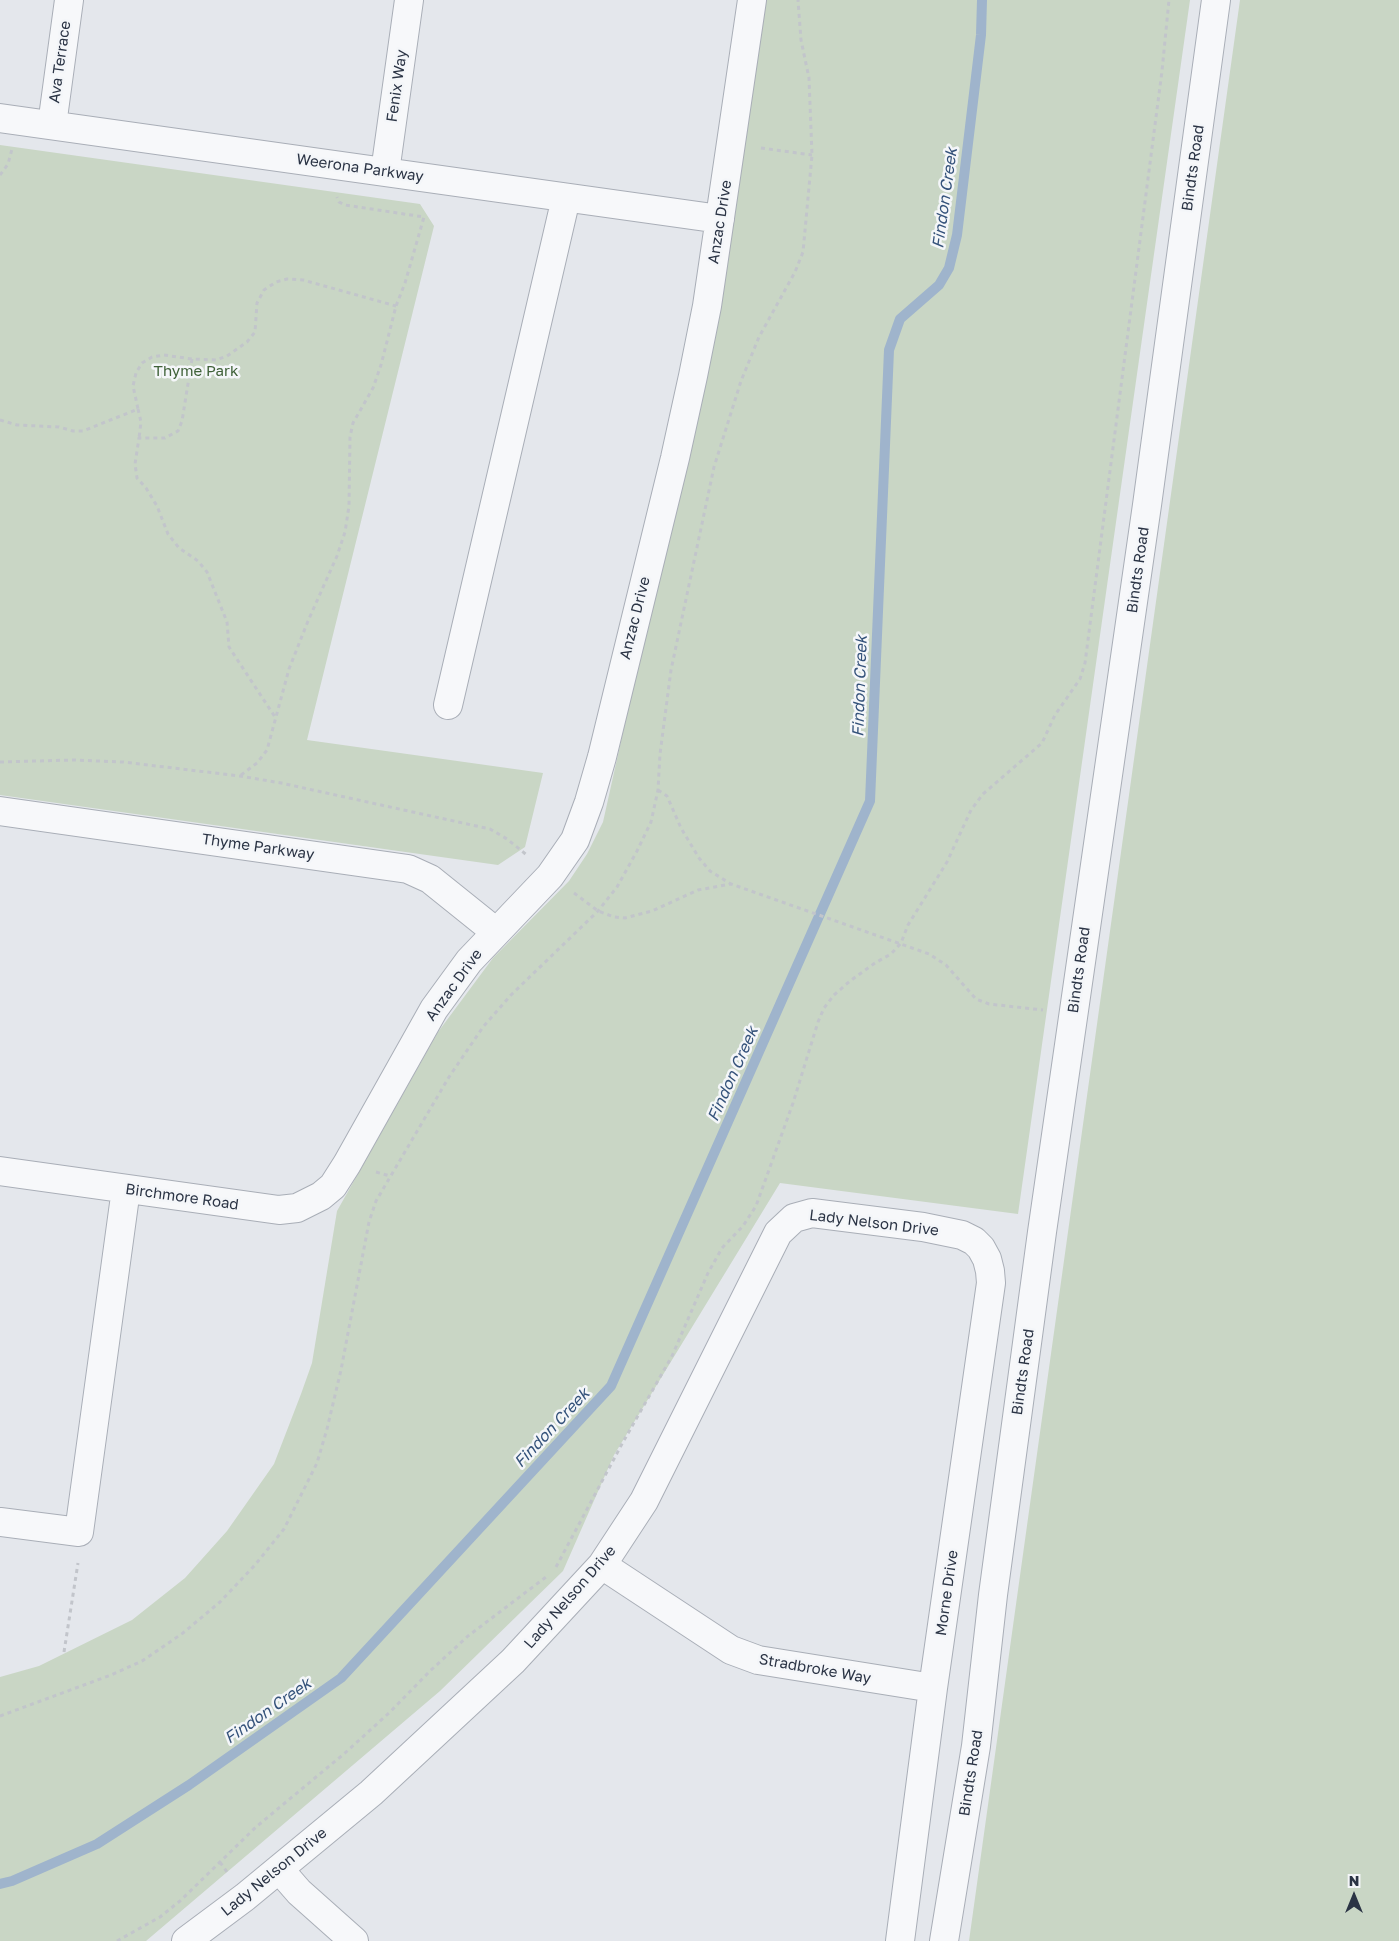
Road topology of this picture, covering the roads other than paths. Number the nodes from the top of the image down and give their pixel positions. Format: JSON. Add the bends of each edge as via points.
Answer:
{"nodes":[{"id":1,"x":69,"y":0,"type":"edge"},
{"id":2,"x":409,"y":0,"type":"edge"},
{"id":3,"x":752,"y":0,"type":"edge"},
{"id":4,"x":1216,"y":0,"type":"edge"},
{"id":5,"x":0,"y":118,"type":"edge"},
{"id":6,"x":52,"y":125,"type":"junction"},
{"id":7,"x":385,"y":172,"type":"junction"},
{"id":8,"x":566,"y":198,"type":"junction"},
{"id":9,"x":720,"y":219,"type":"junction"},
{"id":10,"x":448,"y":705,"type":"dead end"},
{"id":11,"x":0,"y":811,"type":"edge"},
{"id":12,"x":496,"y":932,"type":"junction"},
{"id":13,"x":347,"y":1164,"type":"joint"},
{"id":14,"x":0,"y":1171,"type":"edge"},
{"id":15,"x":126,"y":1189,"type":"junction"},
{"id":16,"x":981,"y":1248,"type":"joint"},
{"id":17,"x":0,"y":1522,"type":"edge"},
{"id":18,"x":602,"y":1566,"type":"junction"},
{"id":19,"x":933,"y":1688,"type":"junction"},
{"id":20,"x":279,"y":1870,"type":"junction"},
{"id":21,"x":186,"y":1941,"type":"edge"},
{"id":22,"x":354,"y":1941,"type":"edge"},
{"id":23,"x":900,"y":1941,"type":"edge"},
{"id":24,"x":944,"y":1941,"type":"edge"}],
"edges":[{"from":1,"to":6,"type":"street","name":"Ava Terrace"},
{"from":2,"to":7,"type":"street","name":"Fenix Way"},
{"from":3,"to":9,"type":"street","name":"Anzac Drive"},
{"from":4,"to":24,"type":"street","name":"Bindts Road","via":[[993,1595],[976,1746]]},
{"from":5,"to":6,"type":"street","name":"Weerona Parkway"},
{"from":6,"to":7,"type":"street","name":"Weerona Parkway"},
{"from":7,"to":8,"type":"street","name":"Weerona Parkway"},
{"from":8,"to":9,"type":"street","name":"Weerona Parkway"},
{"from":8,"to":10,"type":"street"},
{"from":9,"to":12,"type":"street","name":"Anzac Drive","via":[[691,385],[589,802],[575,840],[550,876]]},
{"from":11,"to":12,"type":"street","name":"Thyme Parkway","via":[[408,869],[430,879]]},
{"from":12,"to":13,"type":"street","name":"Anzac Drive","via":[[469,961],[434,1009]]},
{"from":13,"to":15,"type":"street","name":"Birchmore Road","via":[[333,1186],[321,1196],[293,1209],[279,1210]]},
{"from":14,"to":15,"type":"street","name":"Birchmore Road"},
{"from":15,"to":17,"type":"street","via":[[79,1532]]},
{"from":16,"to":18,"type":"street","name":"Lady Nelson Drive","via":[[974,1241],[950,1232],[828,1215],[803,1214],[786,1224],[778,1233],[644,1502]]},
{"from":16,"to":19,"type":"street","name":"Morne Drive","via":[[987,1259],[991,1282]]},
{"from":18,"to":19,"type":"street","name":"Stradbroke Way","via":[[731,1650],[758,1660]]},
{"from":18,"to":20,"type":"street","name":"Lady Nelson Drive","via":[[513,1661],[457,1714]]},
{"from":19,"to":23,"type":"street","name":"Morne Drive"},
{"from":20,"to":21,"type":"street","name":"Lady Nelson Drive"},
{"from":20,"to":22,"type":"street","via":[[298,1892]]}]}
